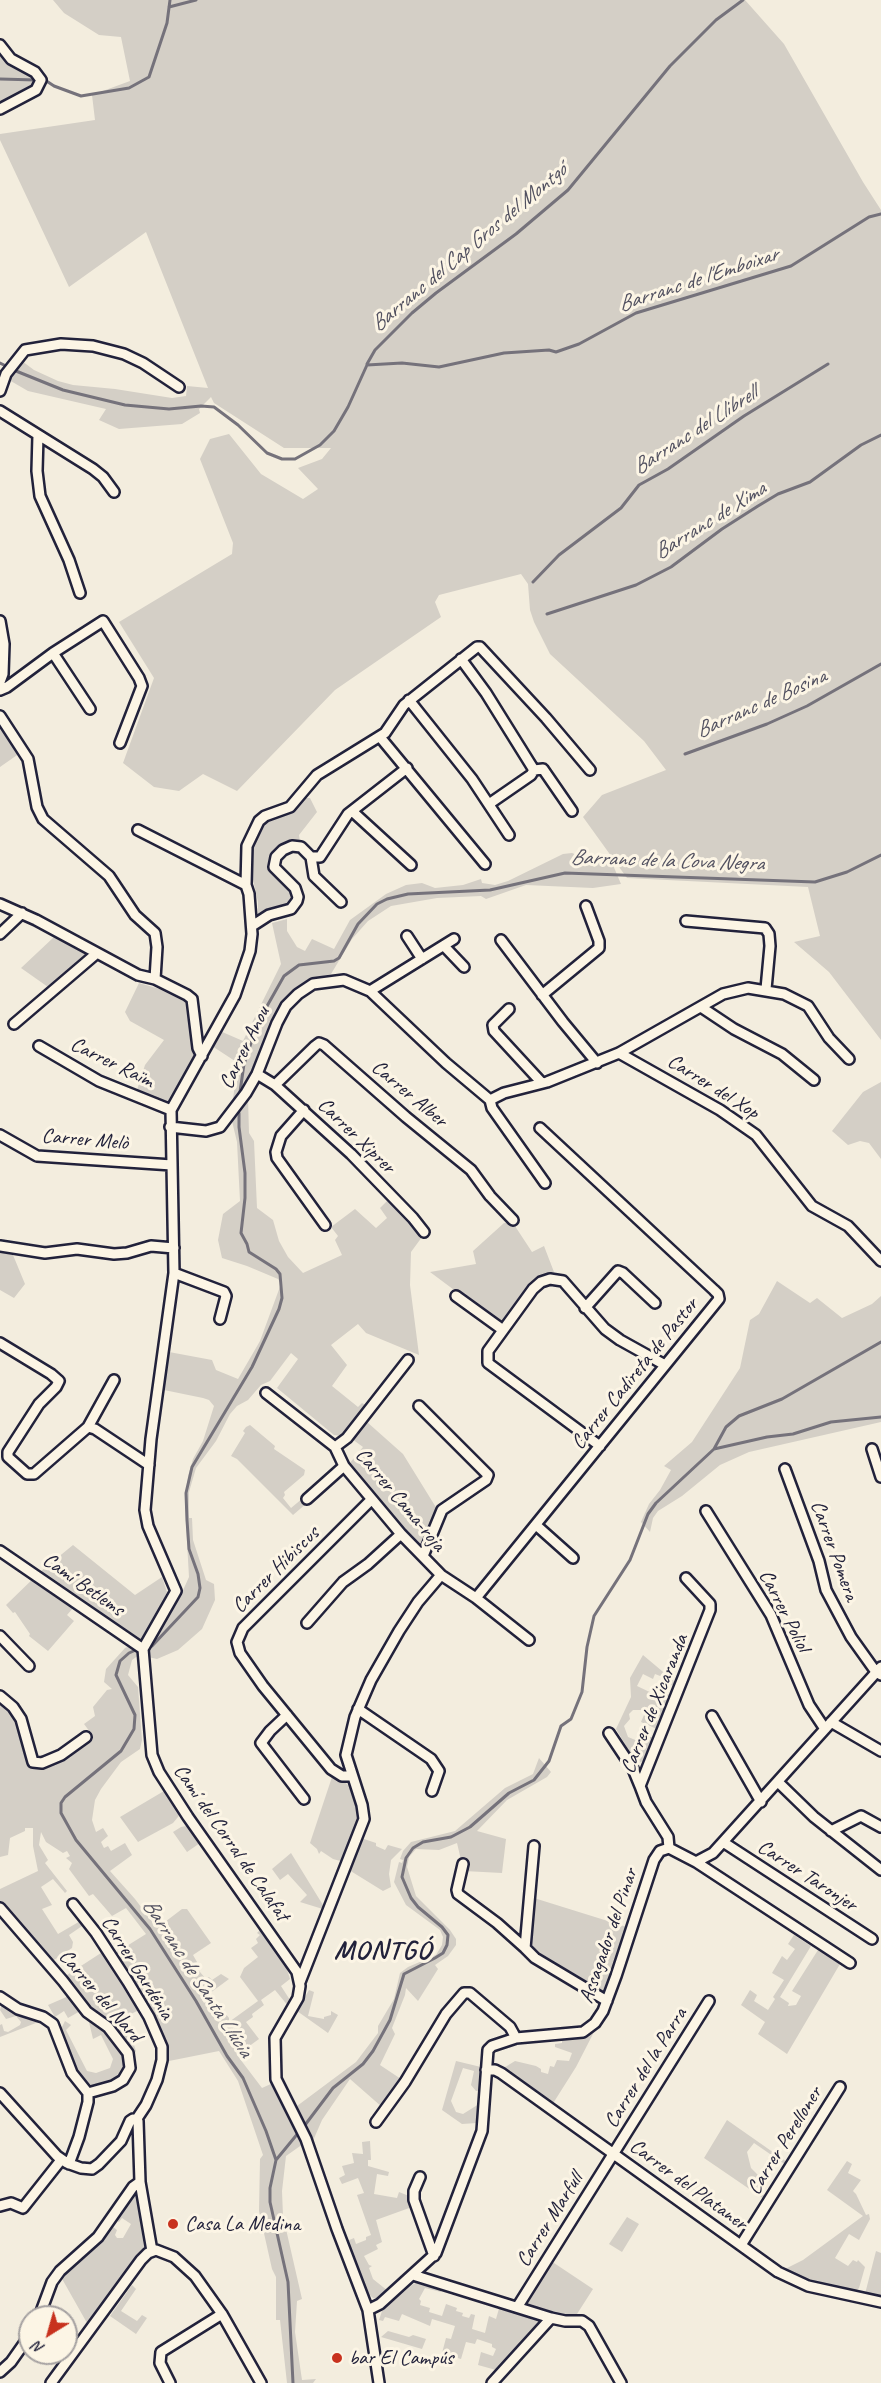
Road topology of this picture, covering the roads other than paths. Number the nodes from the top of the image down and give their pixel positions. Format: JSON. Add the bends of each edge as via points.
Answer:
{"nodes":[{"id":1,"x":0,"y":45,"type":"edge"},
{"id":2,"x":0,"y":109,"type":"edge"},
{"id":3,"x":179,"y":387,"type":"dead end"},
{"id":4,"x":0,"y":390,"type":"edge"},
{"id":5,"x":0,"y":411,"type":"edge"},
{"id":6,"x":38,"y":435,"type":"junction"},
{"id":7,"x":114,"y":492,"type":"dead end"},
{"id":8,"x":80,"y":593,"type":"dead end"},
{"id":9,"x":0,"y":621,"type":"edge"},
{"id":10,"x":53,"y":653,"type":"junction"},
{"id":11,"x":461,"y":658,"type":"junction"},
{"id":12,"x":0,"y":682,"type":"edge"},
{"id":13,"x":0,"y":690,"type":"edge"},
{"id":14,"x":409,"y":700,"type":"junction"},
{"id":15,"x":90,"y":709,"type":"dead end"},
{"id":16,"x":0,"y":716,"type":"edge"},
{"id":17,"x":380,"y":737,"type":"junction"},
{"id":18,"x":120,"y":743,"type":"dead end"},
{"id":19,"x":407,"y":768,"type":"junction"},
{"id":20,"x":534,"y":770,"type":"junction"},
{"id":21,"x":591,"y":770,"type":"dead end"},
{"id":22,"x":489,"y":804,"type":"junction"},
{"id":23,"x":352,"y":811,"type":"junction"},
{"id":24,"x":572,"y":811,"type":"dead end"},
{"id":25,"x":138,"y":830,"type":"dead end"},
{"id":26,"x":509,"y":835,"type":"dead end"},
{"id":27,"x":311,"y":857,"type":"junction"},
{"id":28,"x":485,"y":864,"type":"dead end"},
{"id":29,"x":411,"y":865,"type":"dead end"},
{"id":30,"x":246,"y":885,"type":"junction"},
{"id":31,"x":341,"y":902,"type":"dead end"},
{"id":32,"x":0,"y":904,"type":"edge"},
{"id":33,"x":586,"y":906,"type":"dead end"},
{"id":34,"x":22,"y":913,"type":"junction"},
{"id":35,"x":686,"y":921,"type":"dead end"},
{"id":36,"x":252,"y":926,"type":"junction"},
{"id":37,"x":0,"y":934,"type":"edge"},
{"id":38,"x":407,"y":936,"type":"dead end"},
{"id":39,"x":454,"y":939,"type":"dead end"},
{"id":40,"x":501,"y":940,"type":"dead end"},
{"id":41,"x":444,"y":946,"type":"junction"},
{"id":42,"x":97,"y":953,"type":"junction"},
{"id":43,"x":422,"y":959,"type":"junction"},
{"id":44,"x":465,"y":967,"type":"dead end"},
{"id":45,"x":155,"y":979,"type":"junction"},
{"id":46,"x":766,"y":989,"type":"junction"},
{"id":47,"x":370,"y":991,"type":"junction"},
{"id":48,"x":542,"y":995,"type":"junction"},
{"id":49,"x":701,"y":1007,"type":"junction"},
{"id":50,"x":509,"y":1009,"type":"dead end"},
{"id":51,"x":14,"y":1024,"type":"dead end"},
{"id":52,"x":39,"y":1046,"type":"dead end"},
{"id":53,"x":620,"y":1053,"type":"junction"},
{"id":54,"x":202,"y":1056,"type":"junction"},
{"id":55,"x":849,"y":1059,"type":"dead end"},
{"id":56,"x":597,"y":1063,"type":"junction"},
{"id":57,"x":257,"y":1074,"type":"junction"},
{"id":58,"x":814,"y":1080,"type":"dead end"},
{"id":59,"x":542,"y":1083,"type":"junction"},
{"id":60,"x":275,"y":1085,"type":"junction"},
{"id":61,"x":490,"y":1100,"type":"junction"},
{"id":62,"x":171,"y":1110,"type":"junction"},
{"id":63,"x":304,"y":1110,"type":"junction"},
{"id":64,"x":170,"y":1127,"type":"junction"},
{"id":65,"x":540,"y":1128,"type":"dead end"},
{"id":66,"x":0,"y":1135,"type":"edge"},
{"id":67,"x":172,"y":1165,"type":"junction"},
{"id":68,"x":545,"y":1183,"type":"dead end"},
{"id":69,"x":513,"y":1220,"type":"dead end"},
{"id":70,"x":325,"y":1225,"type":"dead end"},
{"id":71,"x":424,"y":1232,"type":"dead end"},
{"id":72,"x":0,"y":1246,"type":"edge"},
{"id":73,"x":174,"y":1248,"type":"junction"},
{"id":74,"x":881,"y":1260,"type":"edge"},
{"id":75,"x":174,"y":1273,"type":"junction"},
{"id":76,"x":456,"y":1296,"type":"dead end"},
{"id":77,"x":655,"y":1303,"type":"dead end"},
{"id":78,"x":585,"y":1308,"type":"junction"},
{"id":79,"x":220,"y":1319,"type":"dead end"},
{"id":80,"x":503,"y":1330,"type":"junction"},
{"id":81,"x":0,"y":1343,"type":"edge"},
{"id":82,"x":408,"y":1360,"type":"dead end"},
{"id":83,"x":665,"y":1365,"type":"junction"},
{"id":84,"x":114,"y":1380,"type":"dead end"},
{"id":85,"x":266,"y":1393,"type":"dead end"},
{"id":86,"x":419,"y":1406,"type":"dead end"},
{"id":87,"x":87,"y":1427,"type":"junction"},
{"id":88,"x":600,"y":1446,"type":"junction"},
{"id":89,"x":335,"y":1447,"type":"junction"},
{"id":90,"x":872,"y":1449,"type":"dead end"},
{"id":91,"x":149,"y":1465,"type":"junction"},
{"id":92,"x":344,"y":1466,"type":"junction"},
{"id":93,"x":785,"y":1469,"type":"dead end"},
{"id":94,"x":881,"y":1477,"type":"edge"},
{"id":95,"x":307,"y":1499,"type":"dead end"},
{"id":96,"x":371,"y":1500,"type":"junction"},
{"id":97,"x":706,"y":1511,"type":"dead end"},
{"id":98,"x":536,"y":1525,"type":"junction"},
{"id":99,"x":401,"y":1534,"type":"junction"},
{"id":100,"x":0,"y":1552,"type":"edge"},
{"id":101,"x":423,"y":1556,"type":"junction"},
{"id":102,"x":573,"y":1558,"type":"dead end"},
{"id":103,"x":441,"y":1575,"type":"junction"},
{"id":104,"x":686,"y":1578,"type":"dead end"},
{"id":105,"x":476,"y":1598,"type":"junction"},
{"id":106,"x":307,"y":1623,"type":"dead end"},
{"id":107,"x":0,"y":1636,"type":"edge"},
{"id":108,"x":529,"y":1640,"type":"dead end"},
{"id":109,"x":143,"y":1649,"type":"junction"},
{"id":110,"x":29,"y":1666,"type":"dead end"},
{"id":111,"x":879,"y":1671,"type":"edge"},
{"id":112,"x":0,"y":1695,"type":"edge"},
{"id":113,"x":358,"y":1709,"type":"junction"},
{"id":114,"x":287,"y":1715,"type":"junction"},
{"id":115,"x":712,"y":1716,"type":"dead end"},
{"id":116,"x":828,"y":1726,"type":"junction"},
{"id":117,"x":609,"y":1733,"type":"dead end"},
{"id":118,"x":86,"y":1737,"type":"dead end"},
{"id":119,"x":881,"y":1751,"type":"edge"},
{"id":120,"x":351,"y":1776,"type":"junction"},
{"id":121,"x":778,"y":1782,"type":"junction"},
{"id":122,"x":640,"y":1786,"type":"junction"},
{"id":123,"x":432,"y":1791,"type":"dead end"},
{"id":124,"x":304,"y":1799,"type":"dead end"},
{"id":125,"x":761,"y":1802,"type":"junction"},
{"id":126,"x":881,"y":1827,"type":"edge"},
{"id":127,"x":831,"y":1831,"type":"junction"},
{"id":128,"x":723,"y":1842,"type":"junction"},
{"id":129,"x":534,"y":1846,"type":"dead end"},
{"id":130,"x":669,"y":1848,"type":"junction"},
{"id":131,"x":696,"y":1862,"type":"junction"},
{"id":132,"x":463,"y":1863,"type":"dead end"},
{"id":133,"x":881,"y":1870,"type":"edge"},
{"id":134,"x":73,"y":1904,"type":"dead end"},
{"id":135,"x":0,"y":1908,"type":"edge"},
{"id":136,"x":872,"y":1939,"type":"dead end"},
{"id":137,"x":525,"y":1948,"type":"junction"},
{"id":138,"x":850,"y":1963,"type":"dead end"},
{"id":139,"x":300,"y":1982,"type":"junction"},
{"id":140,"x":0,"y":1997,"type":"edge"},
{"id":141,"x":607,"y":2001,"type":"junction"},
{"id":142,"x":709,"y":2001,"type":"dead end"},
{"id":143,"x":516,"y":2037,"type":"junction"},
{"id":144,"x":486,"y":2070,"type":"junction"},
{"id":145,"x":840,"y":2087,"type":"dead end"},
{"id":146,"x":0,"y":2093,"type":"edge"},
{"id":147,"x":88,"y":2093,"type":"junction"},
{"id":148,"x":136,"y":2120,"type":"junction"},
{"id":149,"x":376,"y":2122,"type":"dead end"},
{"id":150,"x":614,"y":2153,"type":"junction"},
{"id":151,"x":65,"y":2162,"type":"junction"},
{"id":152,"x":420,"y":2177,"type":"dead end"},
{"id":153,"x":140,"y":2182,"type":"junction"},
{"id":154,"x":0,"y":2206,"type":"edge"},
{"id":155,"x":741,"y":2245,"type":"junction"},
{"id":156,"x":152,"y":2251,"type":"junction"},
{"id":157,"x":434,"y":2256,"type":"junction"},
{"id":158,"x":413,"y":2275,"type":"junction"},
{"id":159,"x":881,"y":2302,"type":"edge"},
{"id":160,"x":44,"y":2305,"type":"edge"},
{"id":161,"x":518,"y":2306,"type":"junction"},
{"id":162,"x":368,"y":2310,"type":"junction"},
{"id":163,"x":222,"y":2314,"type":"junction"},
{"id":164,"x":551,"y":2318,"type":"junction"},
{"id":165,"x":18,"y":2352,"type":"edge"},
{"id":166,"x":0,"y":2372,"type":"edge"},
{"id":167,"x":51,"y":2383,"type":"edge"},
{"id":168,"x":170,"y":2383,"type":"edge"},
{"id":169,"x":261,"y":2383,"type":"edge"},
{"id":170,"x":379,"y":2383,"type":"edge"},
{"id":171,"x":492,"y":2383,"type":"edge"},
{"id":172,"x":621,"y":2383,"type":"edge"}],
"edges":[{"from":1,"to":2,"type":"street","via":[[11,59],[42,80],[36,90]]},
{"from":3,"to":4,"type":"street","via":[[143,363],[106,348],[49,344],[25,350]]},
{"from":5,"to":6,"type":"street"},
{"from":6,"to":7,"type":"street","via":[[99,473]]},
{"from":6,"to":8,"type":"street","via":[[40,496]]},
{"from":9,"to":12,"type":"street","via":[[4,644]]},
{"from":10,"to":13,"type":"street"},
{"from":10,"to":15,"type":"street"},
{"from":10,"to":18,"type":"street","via":[[103,621],[142,686]]},
{"from":11,"to":14,"type":"street"},
{"from":11,"to":20,"type":"street"},
{"from":11,"to":21,"type":"street","via":[[480,647]]},
{"from":14,"to":17,"type":"street"},
{"from":14,"to":22,"type":"street"},
{"from":16,"to":45,"type":"street","via":[[28,759],[43,819],[109,876],[135,915],[155,933]]},
{"from":17,"to":19,"type":"street"},
{"from":17,"to":30,"type":"street","via":[[317,775],[290,807],[259,821],[247,846]]},
{"from":19,"to":23,"type":"street"},
{"from":19,"to":28,"type":"street"},
{"from":20,"to":22,"type":"street"},
{"from":20,"to":24,"type":"street","via":[[543,769]]},
{"from":22,"to":26,"type":"street"},
{"from":23,"to":27,"type":"street","via":[[320,857]]},
{"from":23,"to":29,"type":"street"},
{"from":25,"to":30,"type":"street"},
{"from":27,"to":31,"type":"street","via":[[314,876]]},
{"from":27,"to":36,"type":"street","via":[[292,846],[276,857],[274,867],[295,888],[297,902],[291,909],[269,915]]},
{"from":30,"to":36,"type":"street"},
{"from":32,"to":34,"type":"street"},
{"from":33,"to":48,"type":"street","via":[[600,948]]},
{"from":34,"to":37,"type":"street"},
{"from":34,"to":42,"type":"street"},
{"from":35,"to":46,"type":"street","via":[[765,928],[771,946]]},
{"from":36,"to":54,"type":"street","via":[[251,947],[238,986]]},
{"from":38,"to":43,"type":"street"},
{"from":39,"to":41,"type":"street"},
{"from":40,"to":48,"type":"street"},
{"from":41,"to":43,"type":"street"},
{"from":41,"to":44,"type":"street"},
{"from":42,"to":45,"type":"street","via":[[138,975]]},
{"from":42,"to":51,"type":"street"},
{"from":43,"to":47,"type":"street"},
{"from":45,"to":54,"type":"street","via":[[192,999]]},
{"from":46,"to":49,"type":"street","via":[[734,990]]},
{"from":46,"to":55,"type":"street","via":[[794,997],[808,1006]]},
{"from":47,"to":57,"type":"street","name":"Carrer Anou","via":[[344,980],[313,984],[298,994],[281,1014]]},
{"from":47,"to":61,"type":"street","name":"Carrer Anou"},
{"from":48,"to":56,"type":"street"},
{"from":49,"to":53,"type":"street"},
{"from":49,"to":58,"type":"street","via":[[782,1054]]},
{"from":50,"to":59,"type":"street","via":[[493,1025],[494,1031]]},
{"from":52,"to":62,"type":"street","name":"Carrer Raïm","via":[[99,1081]]},
{"from":53,"to":56,"type":"street"},
{"from":53,"to":74,"type":"street","name":"Carrer del Xop","via":[[756,1135],[812,1206],[848,1226]]},
{"from":54,"to":62,"type":"street"},
{"from":56,"to":59,"type":"street"},
{"from":57,"to":60,"type":"street","name":"Carrer Xiprer"},
{"from":57,"to":64,"type":"street","name":"Carrer Anou","via":[[220,1127],[206,1131]]},
{"from":59,"to":61,"type":"street"},
{"from":60,"to":63,"type":"street","name":"Carrer Xiprer"},
{"from":60,"to":69,"type":"street","name":"Carrer Alber","via":[[315,1046],[324,1045],[471,1170]]},
{"from":61,"to":68,"type":"street","name":"Carrer Anou"},
{"from":62,"to":64,"type":"street"},
{"from":63,"to":70,"type":"street","via":[[281,1136],[277,1158]]},
{"from":63,"to":71,"type":"street","name":"Carrer Xiprer"},
{"from":64,"to":67,"type":"street"},
{"from":65,"to":83,"type":"street","name":"Carrer Cadireta de Pastor","via":[[718,1294],[719,1299]]},
{"from":66,"to":67,"type":"street","name":"Carrer Melò","via":[[38,1156]]},
{"from":67,"to":73,"type":"street"},
{"from":72,"to":73,"type":"street","via":[[45,1253],[77,1249],[114,1254],[151,1246]]},
{"from":73,"to":75,"type":"street"},
{"from":75,"to":79,"type":"street","via":[[224,1292]]},
{"from":75,"to":91,"type":"street"},
{"from":76,"to":80,"type":"street"},
{"from":77,"to":78,"type":"street","via":[[618,1271]]},
{"from":78,"to":80,"type":"street","via":[[563,1281],[550,1279],[533,1289]]},
{"from":78,"to":83,"type":"street","via":[[620,1340]]},
{"from":80,"to":88,"type":"street","via":[[487,1355],[491,1367]]},
{"from":81,"to":87,"type":"street","via":[[59,1381],[39,1404],[8,1457],[27,1474],[34,1474]]},
{"from":82,"to":89,"type":"street","name":"Carrer Cama-roja","via":[[347,1438]]},
{"from":83,"to":88,"type":"street","name":"Carrer Cadireta de Pastor"},
{"from":84,"to":87,"type":"street"},
{"from":85,"to":89,"type":"street","name":"Carrer Cama-roja"},
{"from":86,"to":101,"type":"street","via":[[488,1476],[442,1510]]},
{"from":87,"to":91,"type":"street"},
{"from":88,"to":98,"type":"street","name":"Carrer Cadireta de Pastor"},
{"from":89,"to":92,"type":"street","name":"Carrer Cama-roja"},
{"from":90,"to":94,"type":"street"},
{"from":91,"to":109,"type":"street","via":[[146,1517],[176,1591]]},
{"from":92,"to":95,"type":"street"},
{"from":92,"to":96,"type":"street","name":"Carrer Cama-roja"},
{"from":93,"to":111,"type":"street","name":"Carrer Pomera","via":[[826,1590],[851,1636]]},
{"from":96,"to":99,"type":"street","name":"Carrer Cama-roja"},
{"from":96,"to":114,"type":"street","name":"Carrer Hibiscus","via":[[239,1634],[240,1653]]},
{"from":97,"to":116,"type":"street","name":"Carrer Poliol","via":[[771,1615],[809,1705]]},
{"from":98,"to":102,"type":"street"},
{"from":98,"to":105,"type":"street","name":"Carrer Cadireta de Pastor"},
{"from":99,"to":101,"type":"street","name":"Carrer Cama-roja"},
{"from":99,"to":106,"type":"street","via":[[343,1582]]},
{"from":100,"to":109,"type":"street","name":"Camí Betlems"},
{"from":101,"to":103,"type":"street","name":"Carrer Cama-roja"},
{"from":103,"to":105,"type":"street"},
{"from":103,"to":113,"type":"street","via":[[399,1631]]},
{"from":104,"to":122,"type":"street","name":"Carrer de Xicaranda","via":[[710,1604],[710,1610]]},
{"from":105,"to":108,"type":"street"},
{"from":107,"to":110,"type":"street"},
{"from":109,"to":139,"type":"street","name":"Camí del Corral de Calafat","via":[[154,1763],[294,1965]]},
{"from":111,"to":116,"type":"street"},
{"from":112,"to":118,"type":"street","via":[[21,1719],[33,1762],[42,1763],[61,1755]]},
{"from":113,"to":120,"type":"street","via":[[346,1755]]},
{"from":113,"to":123,"type":"street","via":[[431,1759],[438,1771]]},
{"from":114,"to":120,"type":"street","name":"Carrer Hibiscus","via":[[335,1772]]},
{"from":114,"to":124,"type":"street","via":[[261,1743]]},
{"from":115,"to":125,"type":"street"},
{"from":116,"to":119,"type":"street"},
{"from":116,"to":121,"type":"street"},
{"from":117,"to":122,"type":"street"},
{"from":120,"to":139,"type":"street","via":[[364,1819]]},
{"from":121,"to":125,"type":"street"},
{"from":121,"to":127,"type":"street"},
{"from":122,"to":130,"type":"street","name":"Carrer de Xicaranda","via":[[668,1837]]},
{"from":125,"to":128,"type":"street"},
{"from":126,"to":127,"type":"street","via":[[861,1816]]},
{"from":127,"to":133,"type":"street"},
{"from":128,"to":131,"type":"street"},
{"from":128,"to":136,"type":"street","name":"Carrer Taronjer"},
{"from":129,"to":137,"type":"street"},
{"from":130,"to":131,"type":"street"},
{"from":130,"to":141,"type":"street","name":"Assagador del Pinar","via":[[660,1851],[654,1860]]},
{"from":131,"to":138,"type":"street"},
{"from":132,"to":137,"type":"street","via":[[458,1894]]},
{"from":134,"to":148,"type":"street","name":"Carrer Gardénia","via":[[128,1982],[162,2047],[157,2080]]},
{"from":135,"to":147,"type":"street","name":"Carrer del Nard","via":[[87,2012],[108,2027],[128,2053],[130,2068],[123,2080]]},
{"from":137,"to":141,"type":"street"},
{"from":139,"to":162,"type":"street","via":[[298,1998],[275,2038],[276,2079],[306,2139]]},
{"from":140,"to":147,"type":"street","via":[[53,2024],[72,2073]]},
{"from":141,"to":143,"type":"street","name":"Assagador del Pinar","via":[[597,2021],[583,2032]]},
{"from":142,"to":150,"type":"street","name":"Carrer del la Parra"},
{"from":143,"to":144,"type":"street","name":"Assagador del Pinar","via":[[488,2050]]},
{"from":143,"to":149,"type":"street","via":[[510,2027],[470,1993],[464,1993],[446,2014]]},
{"from":144,"to":150,"type":"street","name":"Carrer del Plataner","via":[[501,2073]]},
{"from":144,"to":157,"type":"street","name":"Assagador del Pinar","via":[[482,2131]]},
{"from":145,"to":155,"type":"street","name":"Carrer Perelloner"},
{"from":146,"to":151,"type":"street"},
{"from":147,"to":151,"type":"street","via":[[79,2137]]},
{"from":148,"to":151,"type":"street","name":"Carrer Gardénia","via":[[130,2121],[119,2144],[96,2167],[89,2169]]},
{"from":148,"to":153,"type":"street"},
{"from":150,"to":155,"type":"street","name":"Carrer del Plataner"},
{"from":150,"to":161,"type":"street","name":"Carrer Marfull"},
{"from":151,"to":154,"type":"street","via":[[23,2208],[11,2203]]},
{"from":152,"to":157,"type":"street","via":[[414,2200]]},
{"from":153,"to":156,"type":"street"},
{"from":153,"to":160,"type":"street","via":[[98,2237],[57,2275]]},
{"from":155,"to":159,"type":"street","name":"Carrer del Plataner","via":[[778,2272],[801,2283]]},
{"from":156,"to":163,"type":"street","via":[[171,2255],[186,2266]]},
{"from":156,"to":167,"type":"street","via":[[141,2260]]},
{"from":157,"to":158,"type":"street","name":"Assagador del Pinar"},
{"from":158,"to":161,"type":"street"},
{"from":158,"to":162,"type":"street","name":"Assagador del Pinar"},
{"from":161,"to":164,"type":"street"},
{"from":162,"to":170,"type":"street"},
{"from":163,"to":168,"type":"street","via":[[162,2352],[160,2363]]},
{"from":163,"to":169,"type":"street"},
{"from":164,"to":171,"type":"street"},
{"from":164,"to":172,"type":"street","via":[[582,2321],[589,2326]]},
{"from":165,"to":166,"type":"street"}]}
